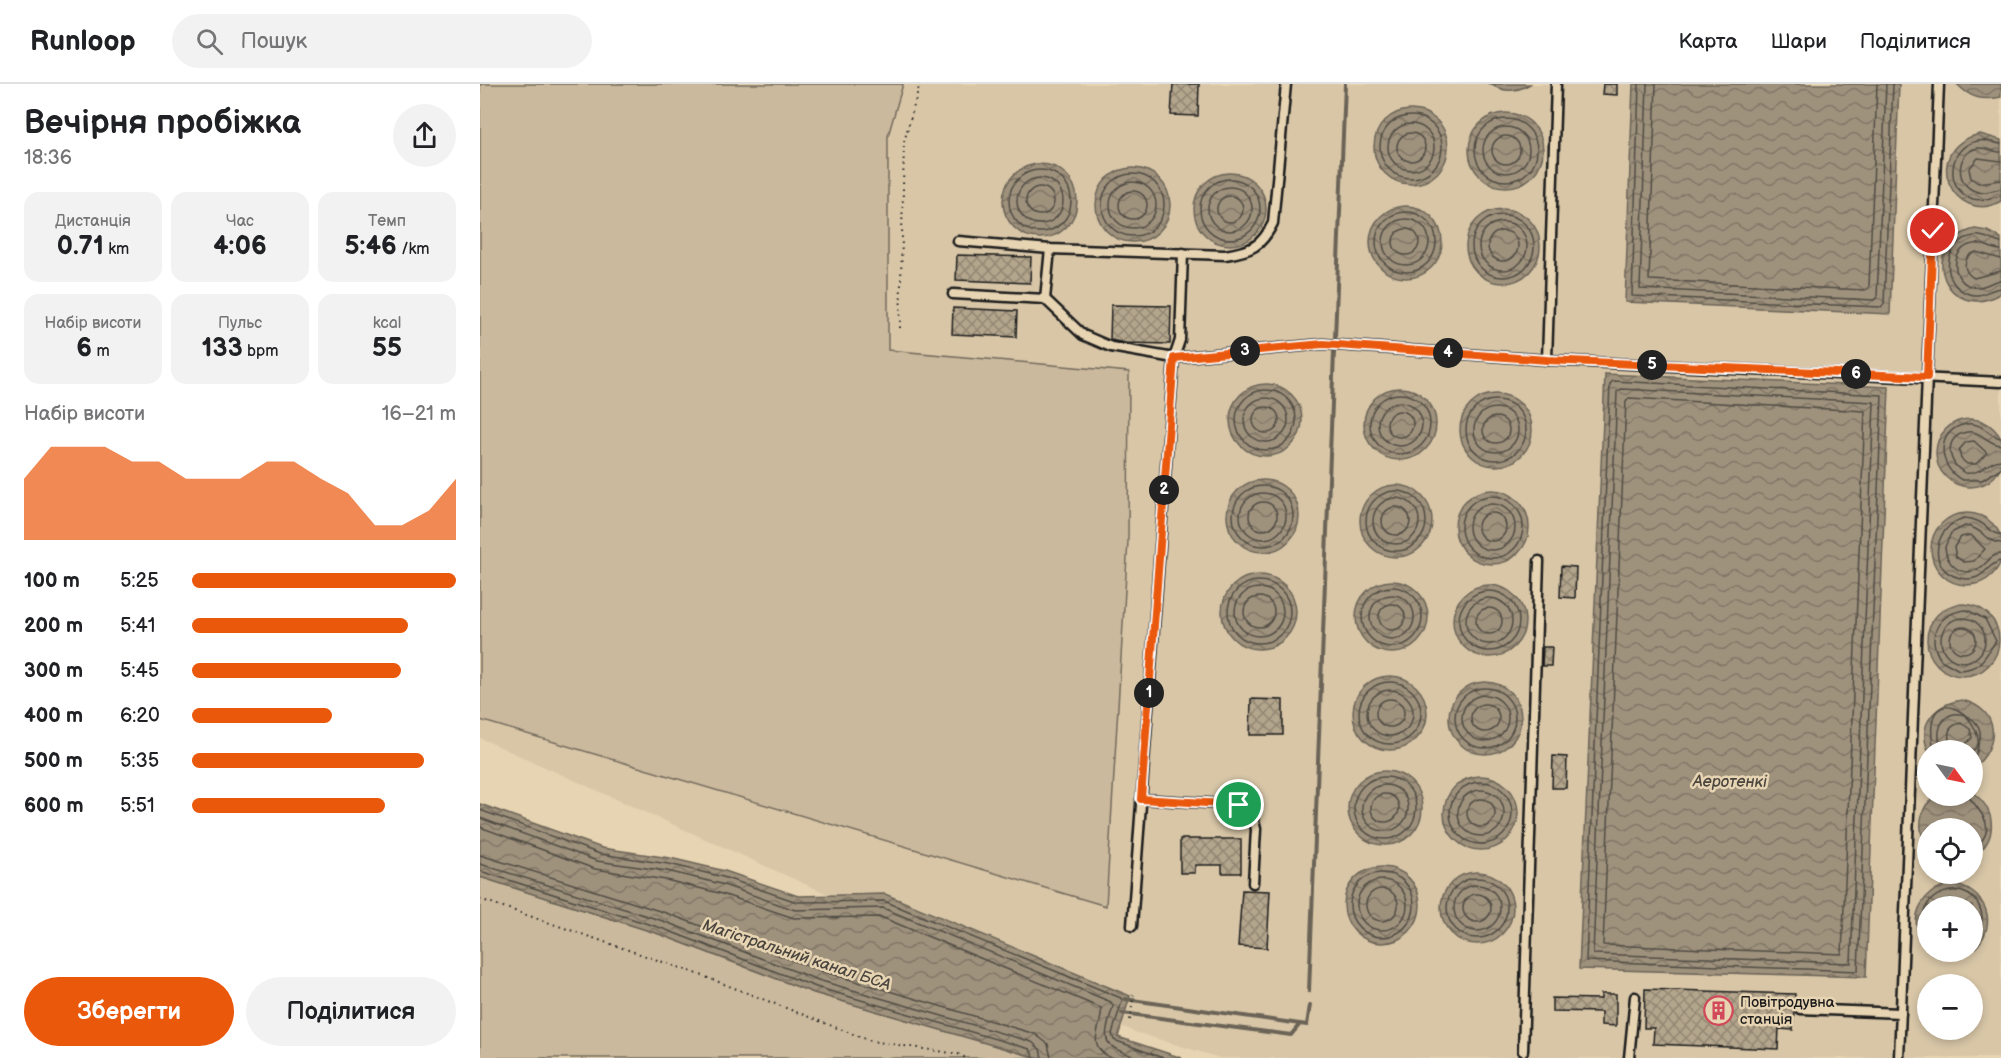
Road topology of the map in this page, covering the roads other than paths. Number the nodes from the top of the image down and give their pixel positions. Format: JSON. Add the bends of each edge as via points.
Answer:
{"nodes":[{"id":1,"x":1286,"y":84,"type":"edge"},
{"id":2,"x":1556,"y":84,"type":"edge"},
{"id":3,"x":1939,"y":84,"type":"edge"},
{"id":4,"x":958,"y":241,"type":"dead end"},
{"id":5,"x":1050,"y":249,"type":"junction"},
{"id":6,"x":1183,"y":253,"type":"junction"},
{"id":7,"x":953,"y":294,"type":"dead end"},
{"id":8,"x":1046,"y":299,"type":"junction"},
{"id":9,"x":1174,"y":358,"type":"junction"},
{"id":10,"x":1547,"y":360,"type":"junction"},
{"id":11,"x":1927,"y":377,"type":"junction"},
{"id":12,"x":2001,"y":382,"type":"edge"},
{"id":13,"x":1539,"y":561,"type":"dead end"},
{"id":14,"x":1141,"y":799,"type":"junction"},
{"id":15,"x":1253,"y":883,"type":"dead end"},
{"id":16,"x":1132,"y":926,"type":"dead end"},
{"id":17,"x":1635,"y":997,"type":"dead end"},
{"id":18,"x":1800,"y":1009,"type":"dead end"},
{"id":19,"x":1901,"y":1013,"type":"junction"},
{"id":20,"x":1523,"y":1051,"type":"dead end"},
{"id":21,"x":1629,"y":1058,"type":"edge"},
{"id":22,"x":1899,"y":1058,"type":"edge"}],
"edges":[{"from":1,"to":6,"type":"lane","via":[[1273,223],[1264,240],[1247,251],[1226,255]]},
{"from":2,"to":10,"type":"lane"},
{"from":3,"to":11,"type":"lane"},
{"from":4,"to":5,"type":"lane"},
{"from":5,"to":6,"type":"lane"},
{"from":5,"to":8,"type":"lane"},
{"from":6,"to":9,"type":"lane","via":[[1180,340]]},
{"from":7,"to":8,"type":"lane"},
{"from":8,"to":9,"type":"lane","via":[[1083,335],[1111,347]]},
{"from":9,"to":10,"type":"lane","via":[[1323,344]]},
{"from":9,"to":14,"type":"lane"},
{"from":10,"to":11,"type":"lane"},
{"from":11,"to":12,"type":"lane"},
{"from":11,"to":19,"type":"lane"},
{"from":13,"to":20,"type":"lane"},
{"from":14,"to":15,"type":"lane","via":[[1239,805],[1252,814],[1256,829]]},
{"from":14,"to":16,"type":"lane"},
{"from":17,"to":21,"type":"lane"},
{"from":18,"to":19,"type":"lane"},
{"from":19,"to":22,"type":"lane"}]}
